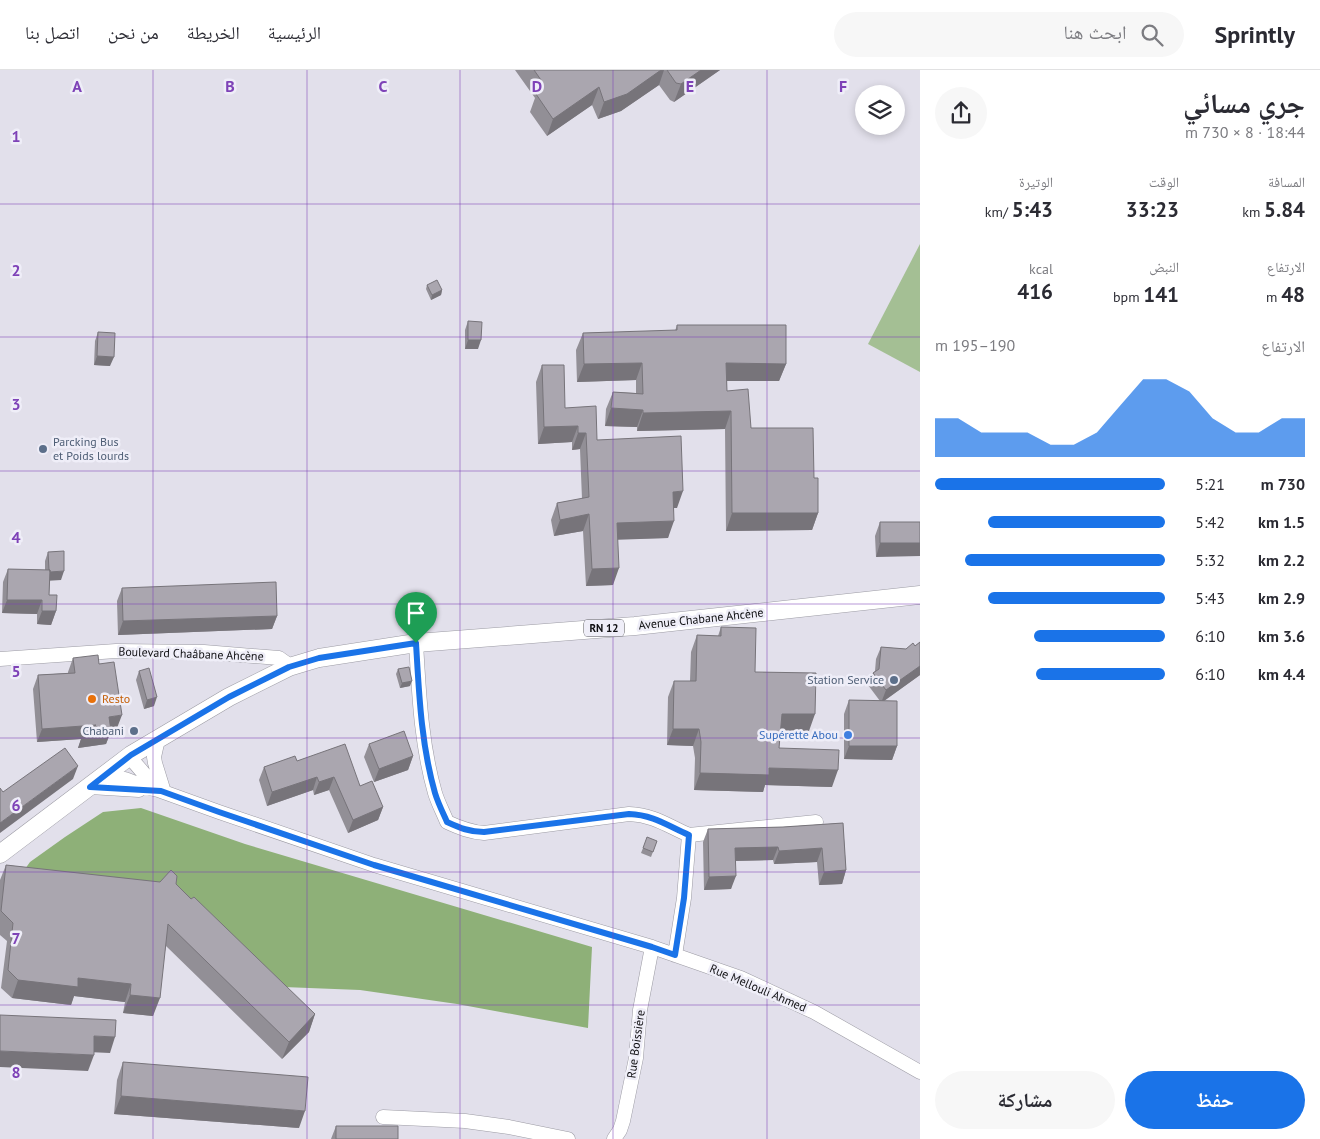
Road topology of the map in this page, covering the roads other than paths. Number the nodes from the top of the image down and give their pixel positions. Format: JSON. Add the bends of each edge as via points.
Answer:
{"nodes":[{"id":1,"x":920,"y":595,"type":"edge"},
{"id":2,"x":416,"y":643,"type":"junction"},
{"id":3,"x":0,"y":659,"type":"edge"},
{"id":4,"x":289,"y":667,"type":"junction"},
{"id":5,"x":158,"y":739,"type":"junction"},
{"id":6,"x":131,"y":755,"type":"junction"},
{"id":7,"x":105,"y":775,"type":"junction"},
{"id":8,"x":90,"y":787,"type":"junction"},
{"id":9,"x":161,"y":791,"type":"junction"},
{"id":10,"x":816,"y":822,"type":"dead end"},
{"id":11,"x":689,"y":835,"type":"junction"},
{"id":12,"x":0,"y":854,"type":"edge"},
{"id":13,"x":652,"y":947,"type":"junction"},
{"id":14,"x":675,"y":955,"type":"junction"},
{"id":15,"x":920,"y":1072,"type":"edge"},
{"id":16,"x":384,"y":1117,"type":"dead end"},
{"id":17,"x":568,"y":1139,"type":"edge"},
{"id":18,"x":614,"y":1139,"type":"edge"}],
"edges":[{"from":1,"to":2,"type":"main road","name":"Avenue Chabane Ahcène","number":"RN 12","via":[[634,626]]},
{"from":2,"to":4,"type":"main road","name":"Avenue Chabane Ahcène","number":"RN 12","via":[[319,658]]},
{"from":2,"to":11,"type":"street","via":[[426,751],[436,794],[447,822],[470,832],[484,832],[629,814],[643,815]]},
{"from":3,"to":4,"type":"street","name":"Boulevard Chaâbane Ahcène","via":[[116,651],[204,652],[279,658]]},
{"from":4,"to":5,"type":"main road","name":"Avenue Chabane Ahcène","number":"RN 12","via":[[229,697]]},
{"from":5,"to":6,"type":"main road","name":"Avenue Chabane Ahcène","number":"RN 12"},
{"from":5,"to":9,"type":"street","via":[[154,757]]},
{"from":6,"to":7,"type":"main road","name":"Avenue Chabane Ahcène","number":"RN 12"},
{"from":6,"to":9,"type":"street","name":"Rue Mellouli Ahmed"},
{"from":7,"to":8,"type":"main road","name":"Avenue Chabane Ahcène","number":"RN 12"},
{"from":7,"to":9,"type":"street","name":"Rue Mellouli Ahmed"},
{"from":8,"to":9,"type":"street"},
{"from":8,"to":12,"type":"main road","name":"Avenue Chabane Ahcène","number":"RN 12"},
{"from":9,"to":13,"type":"street","name":"Rue Mellouli Ahmed","via":[[374,865]]},
{"from":10,"to":11,"type":"street"},
{"from":11,"to":14,"type":"street"},
{"from":13,"to":14,"type":"street","name":"Rue Mellouli Ahmed"},
{"from":13,"to":18,"type":"street","name":"Rue Boissière","via":[[640,1010],[636,1058],[623,1121]]},
{"from":14,"to":15,"type":"street","name":"Rue Mellouli Ahmed","via":[[741,978],[814,1012]]},
{"from":16,"to":17,"type":"street","via":[[465,1120]]}]}
